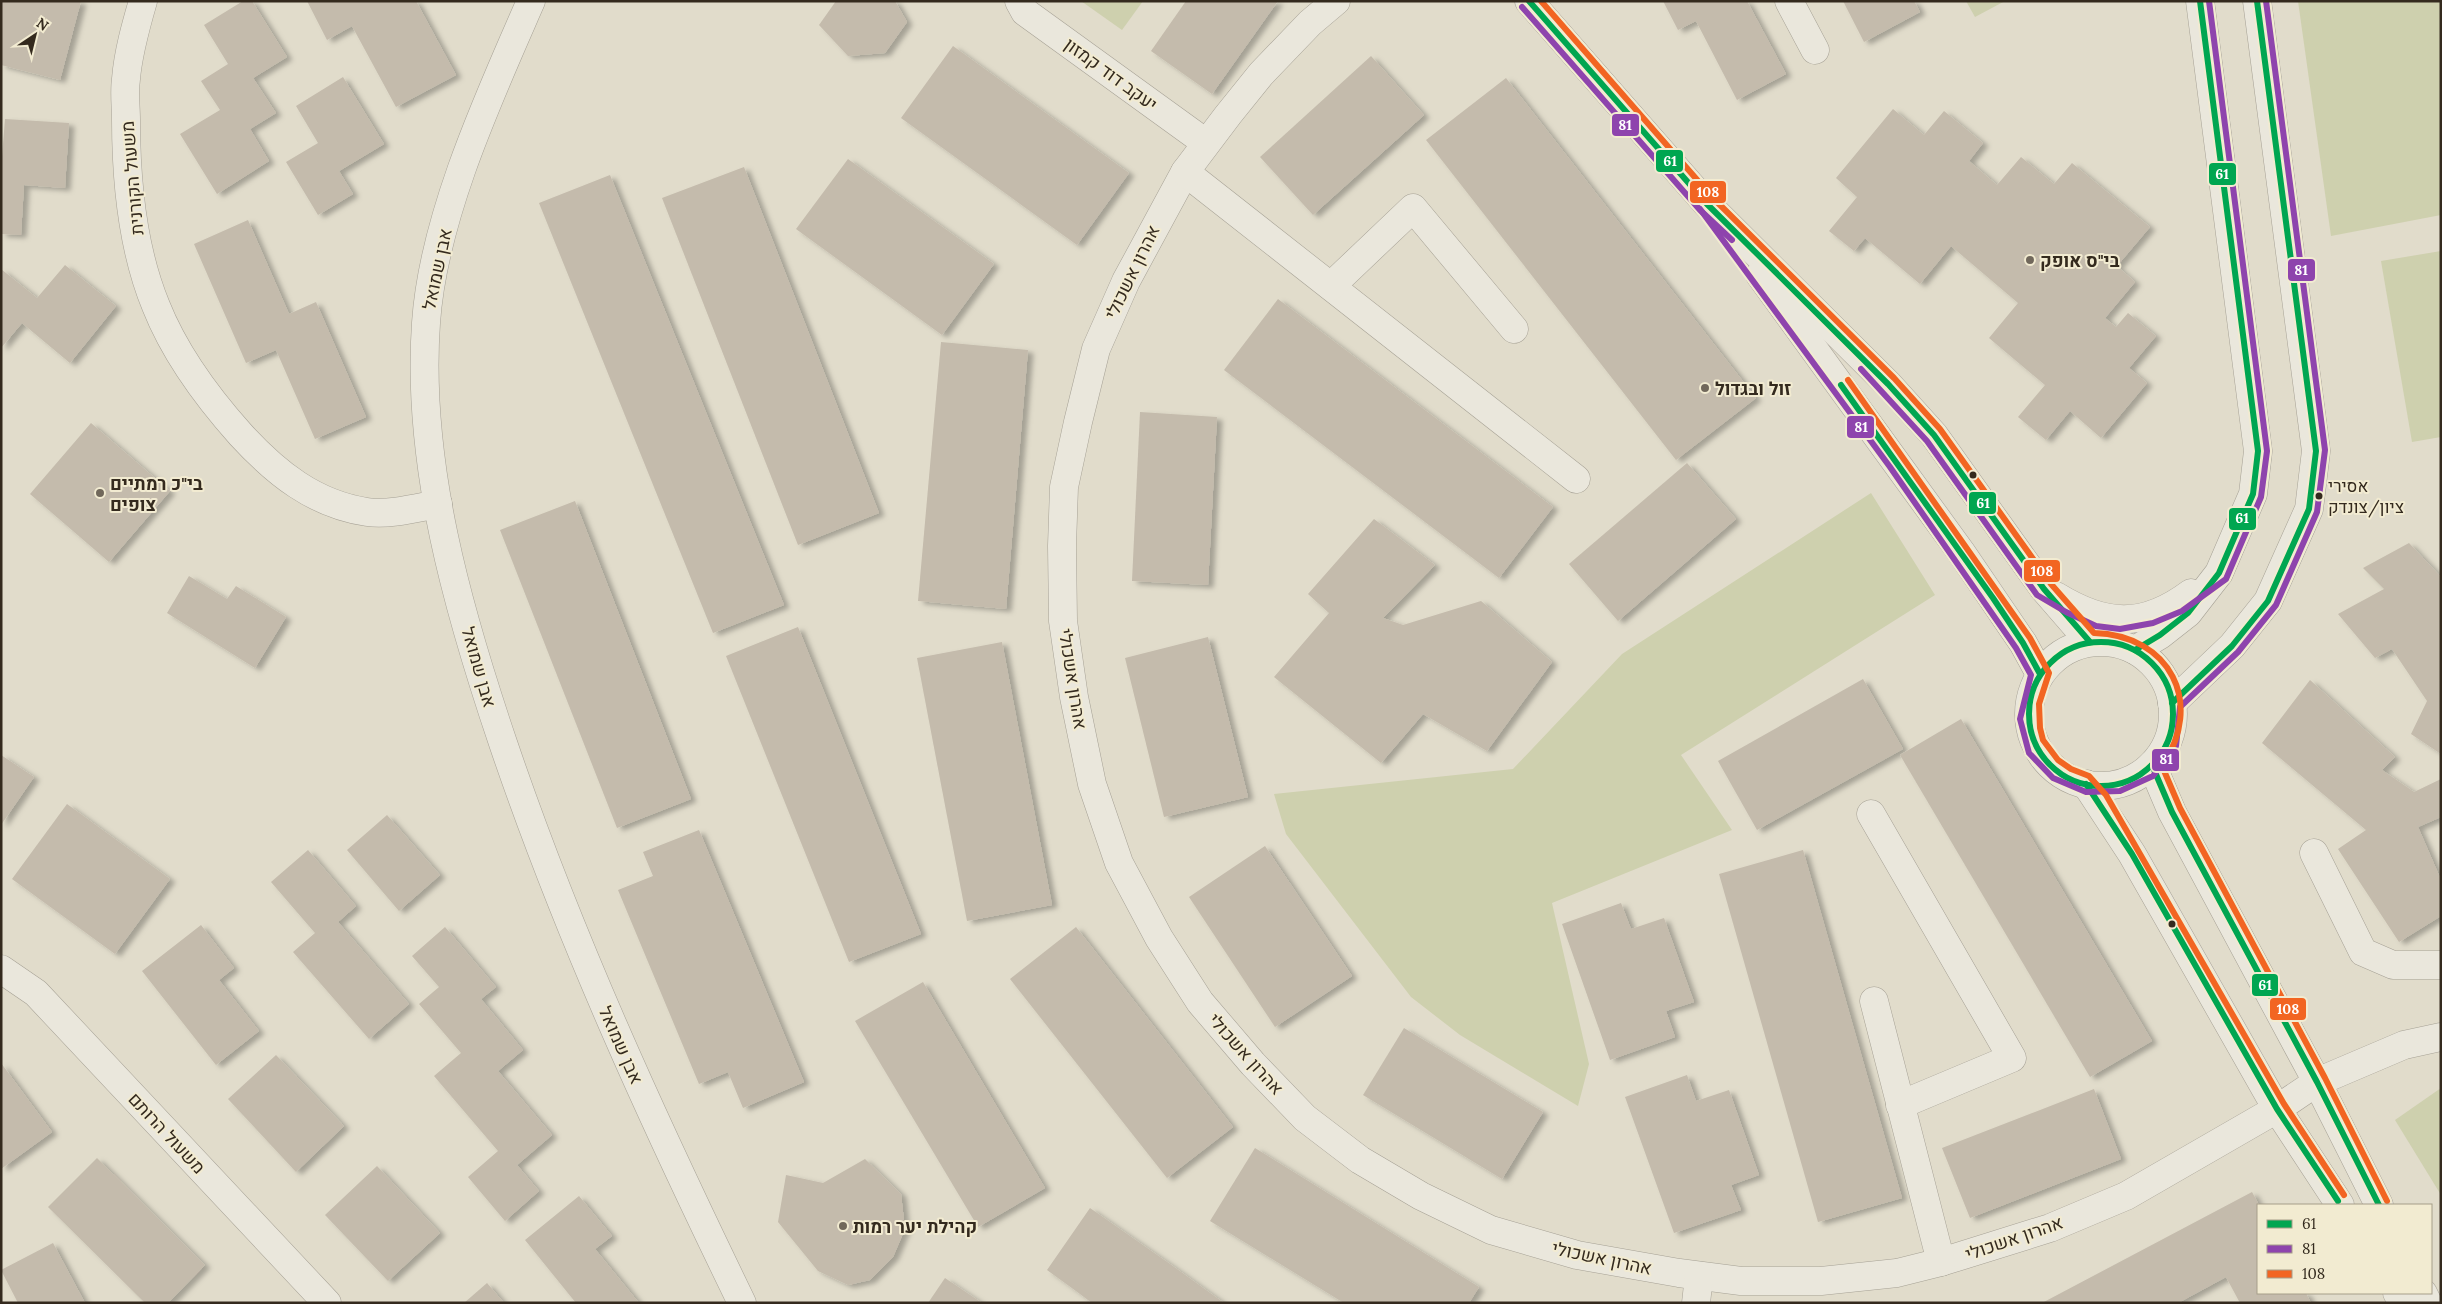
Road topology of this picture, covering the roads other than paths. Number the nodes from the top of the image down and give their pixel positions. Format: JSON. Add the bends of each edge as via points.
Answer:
{"nodes":[{"id":1,"x":143,"y":1,"type":"edge"},
{"id":2,"x":531,"y":1,"type":"edge"},
{"id":3,"x":1019,"y":1,"type":"edge"},
{"id":4,"x":1336,"y":1,"type":"edge"},
{"id":5,"x":1529,"y":1,"type":"edge"},
{"id":6,"x":1789,"y":1,"type":"edge"},
{"id":7,"x":2200,"y":1,"type":"edge"},
{"id":8,"x":2257,"y":1,"type":"edge"},
{"id":9,"x":1815,"y":50,"type":"dead end"},
{"id":10,"x":1206,"y":143,"type":"junction"},
{"id":11,"x":1185,"y":172,"type":"junction"},
{"id":12,"x":1707,"y":204,"type":"junction"},
{"id":13,"x":1332,"y":286,"type":"junction"},
{"id":14,"x":1514,"y":329,"type":"dead end"},
{"id":15,"x":1576,"y":479,"type":"dead end"},
{"id":16,"x":438,"y":504,"type":"junction"},
{"id":17,"x":2219,"y":573,"type":"junction"},
{"id":18,"x":2044,"y":589,"type":"junction"},
{"id":19,"x":2090,"y":642,"type":"junction"},
{"id":20,"x":2135,"y":650,"type":"junction"},
{"id":21,"x":2040,"y":674,"type":"junction"},
{"id":22,"x":2172,"y":703,"type":"junction"},
{"id":23,"x":2152,"y":765,"type":"junction"},
{"id":24,"x":2086,"y":784,"type":"junction"},
{"id":25,"x":1871,"y":814,"type":"dead end"},
{"id":26,"x":2314,"y":853,"type":"dead end"},
{"id":27,"x":2441,"y":965,"type":"edge"},
{"id":28,"x":1,"y":969,"type":"edge"},
{"id":29,"x":1874,"y":1002,"type":"dead end"},
{"id":30,"x":2441,"y":1037,"type":"edge"},
{"id":31,"x":2317,"y":1082,"type":"junction"},
{"id":32,"x":1900,"y":1105,"type":"junction"},
{"id":33,"x":2278,"y":1109,"type":"junction"},
{"id":34,"x":2339,"y":1204,"type":"edge"},
{"id":35,"x":2378,"y":1204,"type":"edge"},
{"id":36,"x":1941,"y":1262,"type":"junction"},
{"id":37,"x":1699,"y":1276,"type":"junction"},
{"id":38,"x":327,"y":1303,"type":"edge"},
{"id":39,"x":742,"y":1303,"type":"edge"},
{"id":40,"x":1696,"y":1303,"type":"edge"}],
"edges":[{"from":1,"to":16,"type":"street","name":"משעול הקורנית","via":[[126,79],[126,154],[134,230],[156,306],[188,367],[221,412],[265,462],[301,489],[335,504],[369,512]]},
{"from":2,"to":16,"type":"street","name":"אבן שמואל","via":[[458,180],[437,255],[426,321],[425,399]]},
{"from":3,"to":10,"type":"street","name":"יעקב דוד קמזון","via":[[1025,12]]},
{"from":4,"to":10,"type":"street","name":"אהרון אשכולי","via":[[1260,74]]},
{"from":5,"to":12,"type":"street"},
{"from":6,"to":9,"type":"street"},
{"from":7,"to":17,"type":"street","via":[[2258,451],[2253,494]]},
{"from":8,"to":22,"type":"street","via":[[2316,451],[2308,509],[2268,601],[2232,646]]},
{"from":10,"to":11,"type":"street","name":"אהרון אשכולי"},
{"from":11,"to":13,"type":"street"},
{"from":11,"to":37,"type":"street","name":"אהרון אשכולי","via":[[1126,281],[1096,349],[1064,487],[1063,621],[1074,697],[1092,784],[1119,863],[1159,938],[1200,1002],[1305,1118],[1360,1160],[1422,1196],[1491,1230],[1577,1255]]},
{"from":12,"to":18,"type":"street","via":[[1881,377],[1934,435]]},
{"from":12,"to":21,"type":"street","via":[[1956,544],[2023,643]]},
{"from":13,"to":14,"type":"street","via":[[1413,208]]},
{"from":13,"to":15,"type":"street"},
{"from":16,"to":39,"type":"street","name":"אבן שמואל","via":[[477,666],[539,849],[606,1013]]},
{"from":17,"to":18,"type":"street","via":[[2178,603],[2150,615],[2125,619],[2098,617]]},
{"from":17,"to":20,"type":"street","via":[[2188,613]]},
{"from":18,"to":19,"type":"street"},
{"from":19,"to":20,"type":"street","via":[[2108,642]]},
{"from":19,"to":21,"type":"street","via":[[2070,648]]},
{"from":20,"to":22,"type":"street","via":[[2160,672]]},
{"from":21,"to":24,"type":"street","via":[[2031,692],[2028,712],[2038,750],[2066,777]]},
{"from":22,"to":23,"type":"street","via":[[2167,743]]},
{"from":23,"to":24,"type":"street","via":[[2127,781],[2107,786]]},
{"from":23,"to":31,"type":"street","via":[[2172,812]]},
{"from":24,"to":33,"type":"street","via":[[2132,854]]},
{"from":25,"to":32,"type":"street","via":[[2012,1058]]},
{"from":26,"to":27,"type":"street","via":[[2363,952],[2392,965]]},
{"from":28,"to":38,"type":"street","name":"משעול הרותם","via":[[36,993]]},
{"from":29,"to":32,"type":"street"},
{"from":30,"to":31,"type":"street","name":"אהרון אשכולי","via":[[2404,1046]]},
{"from":31,"to":33,"type":"street","name":"אהרון אשכולי"},
{"from":31,"to":35,"type":"street"},
{"from":32,"to":36,"type":"street"},
{"from":33,"to":34,"type":"street"},
{"from":33,"to":36,"type":"street","name":"אהרון אשכולי","via":[[2126,1196],[2050,1228]]},
{"from":36,"to":37,"type":"street","name":"אהרון אשכולי","via":[[1897,1273],[1821,1281],[1741,1281]]},
{"from":37,"to":40,"type":"street"}]}
